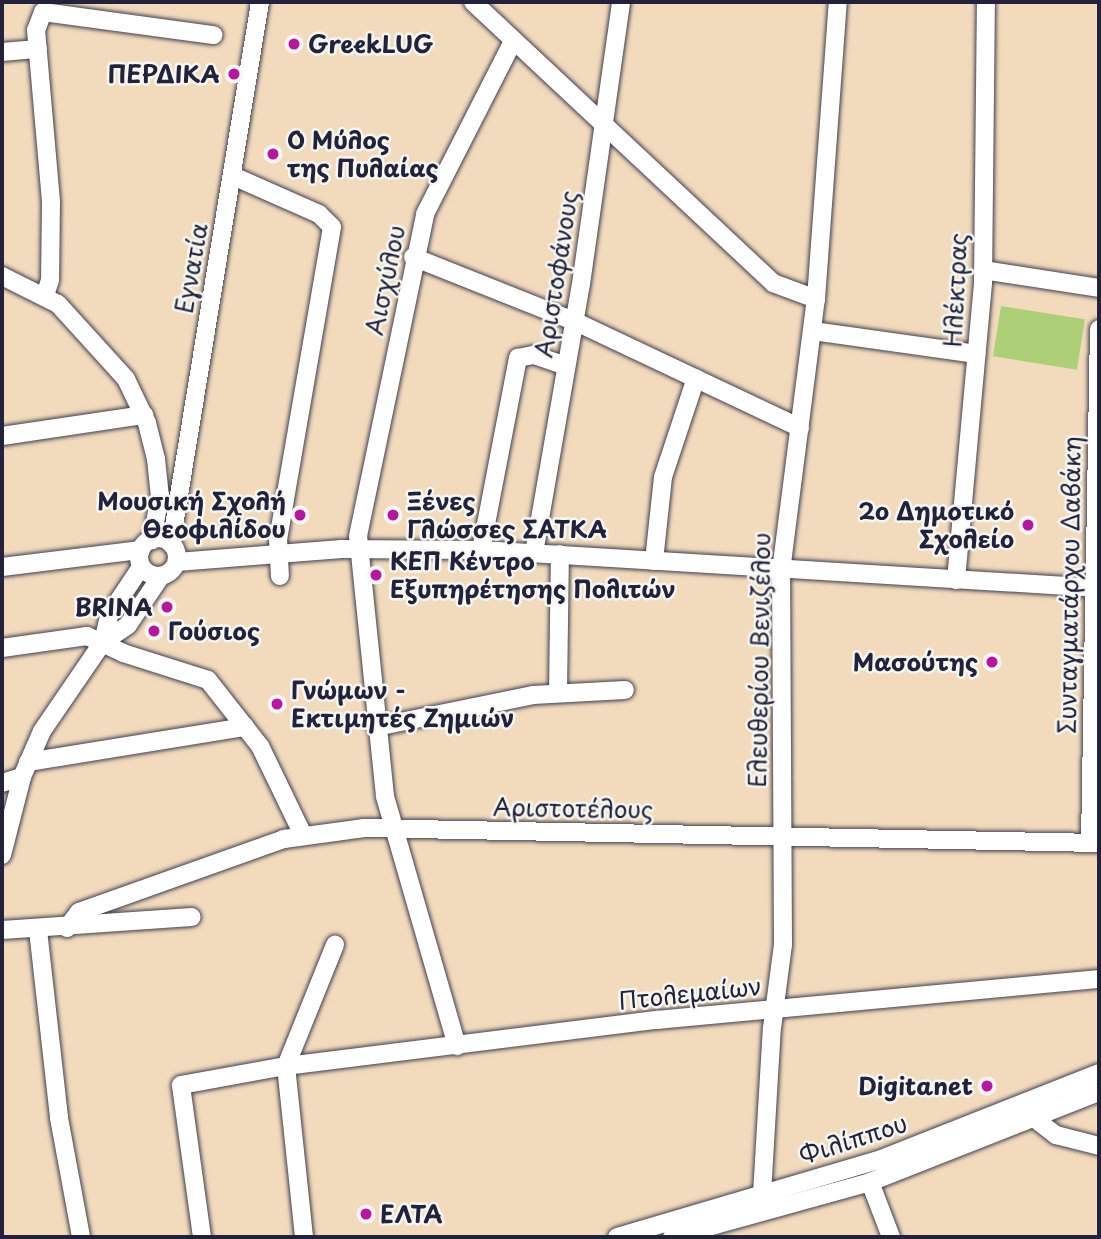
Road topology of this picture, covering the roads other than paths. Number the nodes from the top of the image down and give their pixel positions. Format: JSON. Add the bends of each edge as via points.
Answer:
{"nodes":[{"id":1,"x":260,"y":2,"type":"edge"},
{"id":2,"x":473,"y":2,"type":"edge"},
{"id":3,"x":621,"y":2,"type":"edge"},
{"id":4,"x":838,"y":2,"type":"edge"},
{"id":5,"x":986,"y":2,"type":"edge"},
{"id":6,"x":42,"y":7,"type":"edge"},
{"id":7,"x":118,"y":11,"type":"edge"},
{"id":8,"x":213,"y":35,"type":"dead end"},
{"id":9,"x":513,"y":41,"type":"junction"},
{"id":10,"x":38,"y":49,"type":"junction"},
{"id":11,"x":2,"y":52,"type":"edge"},
{"id":12,"x":605,"y":125,"type":"junction"},
{"id":13,"x":233,"y":176,"type":"junction"},
{"id":14,"x":413,"y":257,"type":"junction"},
{"id":15,"x":983,"y":270,"type":"junction"},
{"id":16,"x":2,"y":276,"type":"edge"},
{"id":17,"x":1099,"y":288,"type":"edge"},
{"id":18,"x":45,"y":295,"type":"junction"},
{"id":19,"x":816,"y":299,"type":"junction"},
{"id":20,"x":573,"y":321,"type":"junction"},
{"id":21,"x":1099,"y":329,"type":"edge"},
{"id":22,"x":813,"y":331,"type":"junction"},
{"id":23,"x":976,"y":354,"type":"junction"},
{"id":24,"x":566,"y":366,"type":"junction"},
{"id":25,"x":1098,"y":374,"type":"edge"},
{"id":26,"x":696,"y":378,"type":"junction"},
{"id":27,"x":144,"y":415,"type":"junction"},
{"id":28,"x":800,"y":428,"type":"junction"},
{"id":29,"x":2,"y":436,"type":"edge"},
{"id":30,"x":171,"y":544,"type":"junction"},
{"id":31,"x":358,"y":548,"type":"junction"},
{"id":32,"x":481,"y":550,"type":"junction"},
{"id":33,"x":145,"y":552,"type":"junction"},
{"id":34,"x":278,"y":552,"type":"junction"},
{"id":35,"x":534,"y":553,"type":"junction"},
{"id":36,"x":560,"y":554,"type":"junction"},
{"id":37,"x":654,"y":561,"type":"junction"},
{"id":38,"x":177,"y":562,"type":"junction"},
{"id":39,"x":2,"y":568,"type":"edge"},
{"id":40,"x":781,"y":571,"type":"junction"},
{"id":41,"x":161,"y":576,"type":"junction"},
{"id":42,"x":280,"y":576,"type":"dead end"},
{"id":43,"x":956,"y":580,"type":"junction"},
{"id":44,"x":1096,"y":588,"type":"edge"},
{"id":45,"x":103,"y":642,"type":"junction"},
{"id":46,"x":2,"y":648,"type":"edge"},
{"id":47,"x":625,"y":690,"type":"dead end"},
{"id":48,"x":558,"y":693,"type":"junction"},
{"id":49,"x":245,"y":727,"type":"junction"},
{"id":50,"x":376,"y":727,"type":"junction"},
{"id":51,"x":25,"y":770,"type":"junction"},
{"id":52,"x":2,"y":783,"type":"edge"},
{"id":53,"x":393,"y":828,"type":"junction"},
{"id":54,"x":303,"y":835,"type":"junction"},
{"id":55,"x":781,"y":836,"type":"junction"},
{"id":56,"x":1094,"y":843,"type":"edge"},
{"id":57,"x":2,"y":855,"type":"edge"},
{"id":58,"x":192,"y":917,"type":"dead end"},
{"id":59,"x":67,"y":928,"type":"junction"},
{"id":60,"x":2,"y":929,"type":"edge"},
{"id":61,"x":38,"y":930,"type":"junction"},
{"id":62,"x":335,"y":944,"type":"dead end"},
{"id":63,"x":1099,"y":979,"type":"edge"},
{"id":64,"x":776,"y":1009,"type":"junction"},
{"id":65,"x":457,"y":1046,"type":"junction"},
{"id":66,"x":286,"y":1066,"type":"junction"},
{"id":67,"x":1099,"y":1073,"type":"edge"},
{"id":68,"x":1099,"y":1092,"type":"edge"},
{"id":69,"x":1034,"y":1118,"type":"junction"},
{"id":70,"x":1099,"y":1146,"type":"edge"},
{"id":71,"x":870,"y":1182,"type":"junction"},
{"id":72,"x":762,"y":1194,"type":"junction"},
{"id":73,"x":81,"y":1237,"type":"edge"},
{"id":74,"x":202,"y":1237,"type":"edge"},
{"id":75,"x":304,"y":1237,"type":"edge"},
{"id":76,"x":617,"y":1237,"type":"edge"},
{"id":77,"x":672,"y":1237,"type":"edge"},
{"id":78,"x":891,"y":1237,"type":"edge"}],
"edges":[{"from":1,"to":13,"type":"street","name":"Εγνατία"},
{"from":2,"to":9,"type":"street"},
{"from":3,"to":12,"type":"street","name":"Αριστοφάνους"},
{"from":4,"to":19,"type":"street","name":"Ελευθερίου Βενιζέλου"},
{"from":5,"to":15,"type":"street","name":"Ηλέκτρας"},
{"from":6,"to":7,"type":"street"},
{"from":6,"to":10,"type":"street"},
{"from":7,"to":8,"type":"street"},
{"from":9,"to":12,"type":"street"},
{"from":9,"to":14,"type":"street","name":"Αισχύλου","via":[[435,190]]},
{"from":10,"to":11,"type":"street"},
{"from":10,"to":18,"type":"street","via":[[51,202],[50,280]]},
{"from":12,"to":19,"type":"street","via":[[774,283]]},
{"from":12,"to":20,"type":"street","name":"Αριστοφάνους"},
{"from":13,"to":30,"type":"street","name":"Εγνατία"},
{"from":13,"to":34,"type":"street","via":[[330,221]]},
{"from":14,"to":20,"type":"street"},
{"from":14,"to":31,"type":"street","name":"Αισχύλου"},
{"from":15,"to":17,"type":"street"},
{"from":15,"to":23,"type":"street","name":"Ηλέκτρας"},
{"from":16,"to":18,"type":"street"},
{"from":18,"to":27,"type":"street","via":[[114,361]]},
{"from":19,"to":22,"type":"street","name":"Ελευθερίου Βενιζέλου"},
{"from":20,"to":24,"type":"street","name":"Αριστοφάνους"},
{"from":20,"to":26,"type":"street"},
{"from":21,"to":25,"type":"street","name":"Συνταγματάρχου Δαβάκη"},
{"from":22,"to":23,"type":"street"},
{"from":22,"to":28,"type":"street","name":"Ελευθερίου Βενιζέλου"},
{"from":23,"to":43,"type":"street","name":"Ηλέκτρας"},
{"from":24,"to":32,"type":"street","via":[[534,355],[518,359]]},
{"from":24,"to":35,"type":"street","name":"Αριστοφάνους"},
{"from":25,"to":44,"type":"street","name":"Συνταγματάρχου Δαβάκη"},
{"from":26,"to":28,"type":"street"},
{"from":26,"to":37,"type":"street","via":[[663,477]]},
{"from":27,"to":29,"type":"street"},
{"from":27,"to":33,"type":"street","via":[[159,482]]},
{"from":28,"to":40,"type":"street","name":"Ελευθερίου Βενιζέλου"},
{"from":30,"to":33,"type":"street"},
{"from":30,"to":38,"type":"street"},
{"from":31,"to":32,"type":"street"},
{"from":31,"to":34,"type":"street"},
{"from":31,"to":50,"type":"street","name":"Αισχύλου"},
{"from":32,"to":35,"type":"street"},
{"from":33,"to":39,"type":"street"},
{"from":33,"to":41,"type":"street"},
{"from":33,"to":45,"type":"street","via":[[109,615]]},
{"from":34,"to":38,"type":"street"},
{"from":34,"to":42,"type":"street"},
{"from":35,"to":36,"type":"street"},
{"from":36,"to":37,"type":"street"},
{"from":36,"to":48,"type":"street"},
{"from":37,"to":40,"type":"street"},
{"from":38,"to":41,"type":"street"},
{"from":40,"to":43,"type":"street"},
{"from":40,"to":55,"type":"street","name":"Ελευθερίου Βενιζέλου"},
{"from":41,"to":45,"type":"street","via":[[128,625]]},
{"from":43,"to":44,"type":"street"},
{"from":44,"to":56,"type":"street","name":"Συνταγματάρχου Δαβάκη"},
{"from":45,"to":46,"type":"street","via":[[79,635]]},
{"from":45,"to":49,"type":"street","via":[[208,680]]},
{"from":45,"to":51,"type":"street","via":[[52,714]]},
{"from":47,"to":48,"type":"street"},
{"from":48,"to":50,"type":"street"},
{"from":49,"to":51,"type":"street"},
{"from":49,"to":54,"type":"street","via":[[270,763]]},
{"from":50,"to":53,"type":"street","name":"Αισχύλου"},
{"from":51,"to":52,"type":"street"},
{"from":51,"to":57,"type":"street"},
{"from":53,"to":54,"type":"street","name":"Αριστοτέλους"},
{"from":53,"to":55,"type":"street","name":"Αριστοτέλους"},
{"from":53,"to":65,"type":"street","name":"Αισχύλου"},
{"from":54,"to":59,"type":"street","name":"Αριστοτέλους","via":[[79,912]]},
{"from":55,"to":56,"type":"street","name":"Αριστοτέλους"},
{"from":55,"to":64,"type":"street","name":"Ελευθερίου Βενιζέλου","via":[[783,945]]},
{"from":58,"to":59,"type":"street"},
{"from":59,"to":61,"type":"street"},
{"from":60,"to":61,"type":"street"},
{"from":61,"to":73,"type":"street","via":[[59,1118]]},
{"from":62,"to":66,"type":"street"},
{"from":63,"to":64,"type":"street","name":"Πτολεμαίων"},
{"from":64,"to":65,"type":"street","name":"Πτολεμαίων"},
{"from":64,"to":72,"type":"street","name":"Ελευθερίου Βενιζέλου"},
{"from":65,"to":66,"type":"street","name":"Πτολεμαίων"},
{"from":66,"to":74,"type":"street","name":"Πτολεμαίων","via":[[203,1077],[181,1085]]},
{"from":66,"to":75,"type":"street"},
{"from":67,"to":72,"type":"street","name":"Φιλίππου","via":[[876,1161]]},
{"from":68,"to":69,"type":"street","name":"Φιλίππου"},
{"from":69,"to":70,"type":"street","via":[[1056,1135]]},
{"from":69,"to":71,"type":"street","name":"Φιλίππου"},
{"from":71,"to":77,"type":"street","name":"Φιλίππου"},
{"from":71,"to":78,"type":"street"},
{"from":72,"to":76,"type":"street","name":"Φιλίππου"}]}
